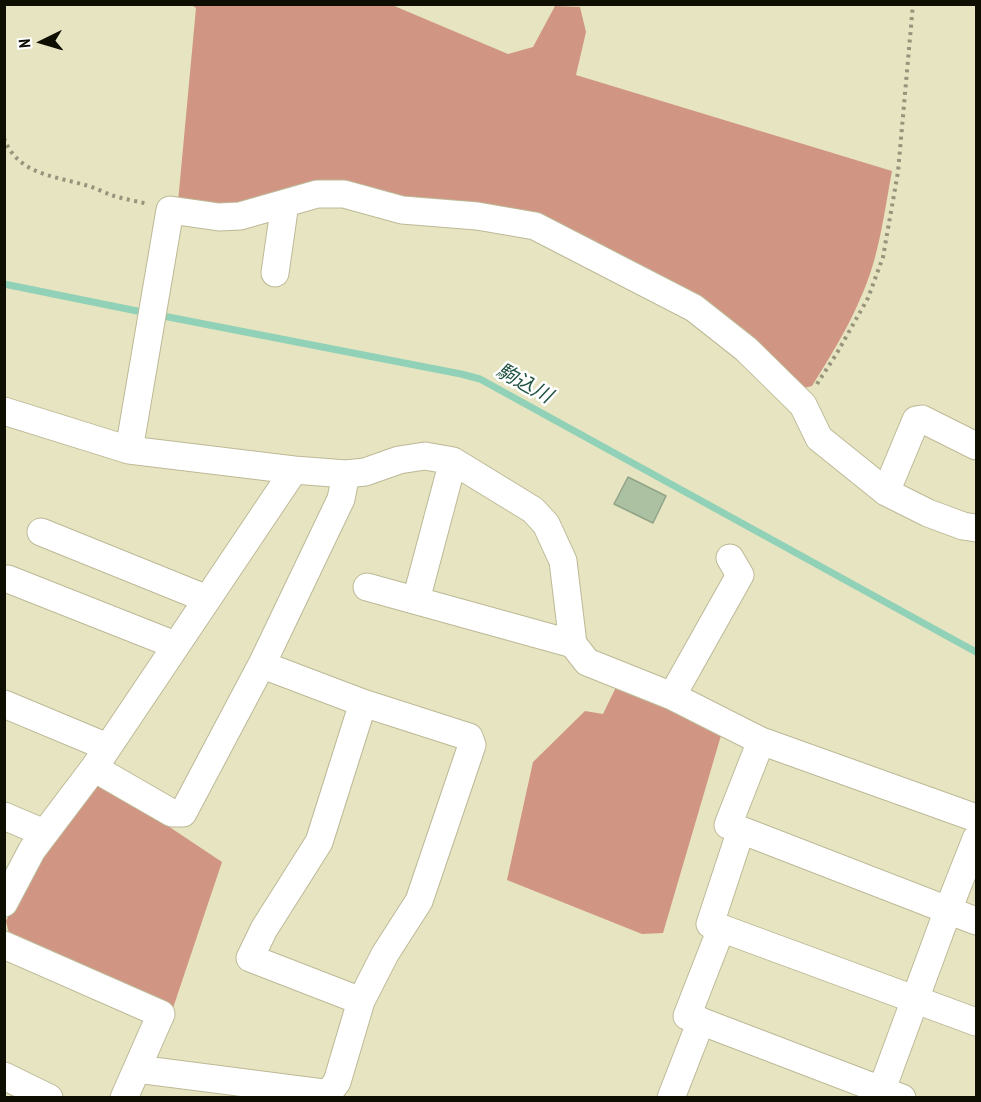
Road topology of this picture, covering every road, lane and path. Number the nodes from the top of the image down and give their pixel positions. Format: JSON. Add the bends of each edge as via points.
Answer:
{"nodes":[{"id":1,"x":914,"y":4,"type":"edge"},
{"id":2,"x":4,"y":138,"type":"edge"},
{"id":3,"x":285,"y":203,"type":"junction"},
{"id":4,"x":170,"y":210,"type":"junction"},
{"id":5,"x":275,"y":273,"type":"dead end"},
{"id":6,"x":803,"y":405,"type":"junction"},
{"id":7,"x":4,"y":411,"type":"edge"},
{"id":8,"x":976,"y":446,"type":"edge"},
{"id":9,"x":129,"y":450,"type":"junction"},
{"id":10,"x":453,"y":461,"type":"junction"},
{"id":11,"x":294,"y":470,"type":"junction"},
{"id":12,"x":346,"y":474,"type":"junction"},
{"id":13,"x":886,"y":492,"type":"junction"},
{"id":14,"x":976,"y":528,"type":"edge"},
{"id":15,"x":41,"y":532,"type":"dead end"},
{"id":16,"x":730,"y":558,"type":"dead end"},
{"id":17,"x":8,"y":579,"type":"dead end"},
{"id":18,"x":366,"y":587,"type":"dead end"},
{"id":19,"x":207,"y":599,"type":"junction"},
{"id":20,"x":416,"y":600,"type":"junction"},
{"id":21,"x":573,"y":644,"type":"junction"},
{"id":22,"x":175,"y":645,"type":"junction"},
{"id":23,"x":263,"y":662,"type":"junction"},
{"id":24,"x":672,"y":696,"type":"junction"},
{"id":25,"x":363,"y":703,"type":"junction"},
{"id":26,"x":4,"y":704,"type":"edge"},
{"id":27,"x":761,"y":741,"type":"junction"},
{"id":28,"x":100,"y":758,"type":"junction"},
{"id":29,"x":4,"y":816,"type":"edge"},
{"id":30,"x":976,"y":818,"type":"edge"},
{"id":31,"x":741,"y":830,"type":"junction"},
{"id":32,"x":44,"y":833,"type":"junction"},
{"id":33,"x":976,"y":839,"type":"edge"},
{"id":34,"x":4,"y":903,"type":"edge"},
{"id":35,"x":948,"y":910,"type":"junction"},
{"id":36,"x":976,"y":921,"type":"edge"},
{"id":37,"x":721,"y":929,"type":"junction"},
{"id":38,"x":4,"y":945,"type":"edge"},
{"id":39,"x":916,"y":999,"type":"junction"},
{"id":40,"x":361,"y":1001,"type":"junction"},
{"id":41,"x":700,"y":1021,"type":"junction"},
{"id":42,"x":976,"y":1022,"type":"edge"},
{"id":43,"x":137,"y":1070,"type":"junction"},
{"id":44,"x":4,"y":1076,"type":"edge"},
{"id":45,"x":338,"y":1094,"type":"edge"},
{"id":46,"x":886,"y":1095,"type":"edge"},
{"id":47,"x":49,"y":1098,"type":"edge"},
{"id":48,"x":124,"y":1098,"type":"edge"},
{"id":49,"x":671,"y":1098,"type":"edge"}],
"edges":[{"from":1,"to":6,"type":"path","via":[[898,172],[883,257],[863,308]]},
{"from":2,"to":4,"type":"path","via":[[19,161],[34,171]]},
{"from":3,"to":4,"type":"street","via":[[240,216]]},
{"from":3,"to":5,"type":"street"},
{"from":3,"to":6,"type":"street","via":[[317,194],[344,194],[402,210],[477,216],[535,226],[694,308],[747,349]]},
{"from":4,"to":9,"type":"street"},
{"from":6,"to":13,"type":"street","via":[[819,438]]},
{"from":7,"to":9,"type":"street"},
{"from":8,"to":13,"type":"street","via":[[922,419],[916,420]]},
{"from":9,"to":11,"type":"street"},
{"from":10,"to":12,"type":"street","via":[[425,456]]},
{"from":10,"to":20,"type":"street"},
{"from":10,"to":21,"type":"street","via":[[533,510],[546,524],[563,561]]},
{"from":11,"to":12,"type":"street"},
{"from":11,"to":19,"type":"street"},
{"from":12,"to":23,"type":"street","via":[[341,499]]},
{"from":13,"to":14,"type":"street","via":[[928,513]]},
{"from":15,"to":19,"type":"street"},
{"from":16,"to":24,"type":"street","via":[[740,575]]},
{"from":17,"to":22,"type":"street"},
{"from":18,"to":20,"type":"street"},
{"from":19,"to":22,"type":"street"},
{"from":20,"to":21,"type":"street"},
{"from":21,"to":24,"type":"street","via":[[587,662]]},
{"from":22,"to":28,"type":"street"},
{"from":23,"to":25,"type":"street"},
{"from":23,"to":28,"type":"street","via":[[183,813],[172,813]]},
{"from":24,"to":27,"type":"street"},
{"from":25,"to":40,"type":"street","via":[[319,842],[250,958]]},
{"from":25,"to":40,"type":"street","via":[[469,737],[472,745],[419,901]]},
{"from":26,"to":28,"type":"street"},
{"from":27,"to":30,"type":"street"},
{"from":27,"to":31,"type":"street","via":[[728,825]]},
{"from":28,"to":32,"type":"street"},
{"from":29,"to":32,"type":"street"},
{"from":31,"to":35,"type":"street"},
{"from":31,"to":37,"type":"street","via":[[710,924]]},
{"from":32,"to":34,"type":"street"},
{"from":33,"to":35,"type":"street"},
{"from":35,"to":36,"type":"street"},
{"from":35,"to":39,"type":"street"},
{"from":37,"to":39,"type":"street"},
{"from":37,"to":41,"type":"street","via":[[687,1016]]},
{"from":38,"to":43,"type":"street","via":[[161,1014]]},
{"from":39,"to":42,"type":"street"},
{"from":39,"to":46,"type":"street"},
{"from":40,"to":45,"type":"street","via":[[337,1082]]},
{"from":41,"to":46,"type":"street"},
{"from":41,"to":49,"type":"street"},
{"from":43,"to":45,"type":"street"},
{"from":43,"to":48,"type":"street"},
{"from":44,"to":47,"type":"street"}]}
